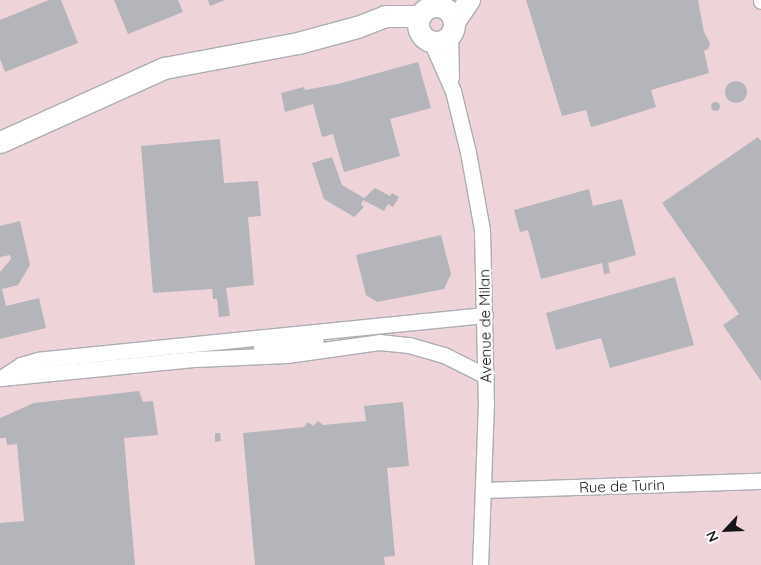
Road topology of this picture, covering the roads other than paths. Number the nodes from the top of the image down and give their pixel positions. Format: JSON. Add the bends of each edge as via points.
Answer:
{"nodes":[{"id":1,"x":468,"y":0,"type":"edge"},
{"id":2,"x":442,"y":3,"type":"edge"},
{"id":3,"x":435,"y":29,"type":"junction"},
{"id":4,"x":0,"y":142,"type":"edge"},
{"id":5,"x":485,"y":315,"type":"junction"},
{"id":6,"x":486,"y":376,"type":"junction"},
{"id":7,"x":0,"y":378,"type":"edge"},
{"id":8,"x":761,"y":482,"type":"edge"},
{"id":9,"x":484,"y":490,"type":"junction"},
{"id":10,"x":480,"y":565,"type":"edge"}],
"edges":[{"from":1,"to":3,"type":"street"},
{"from":2,"to":3,"type":"street","via":[[428,8]]},
{"from":3,"to":4,"type":"street","via":[[385,16],[298,43],[164,68]]},
{"from":3,"to":5,"type":"street","name":"Avenue de Milan","via":[[468,152],[482,230]]},
{"from":5,"to":6,"type":"street","name":"Avenue de Milan"},
{"from":5,"to":7,"type":"street","via":[[38,360],[21,365]]},
{"from":6,"to":7,"type":"street","via":[[444,355],[410,345],[379,342],[286,355],[196,359]]},
{"from":6,"to":9,"type":"street","name":"Avenue de Milan"},
{"from":8,"to":9,"type":"street","name":"Rue de Turin"},
{"from":9,"to":10,"type":"street","name":"Avenue de Milan"}]}
